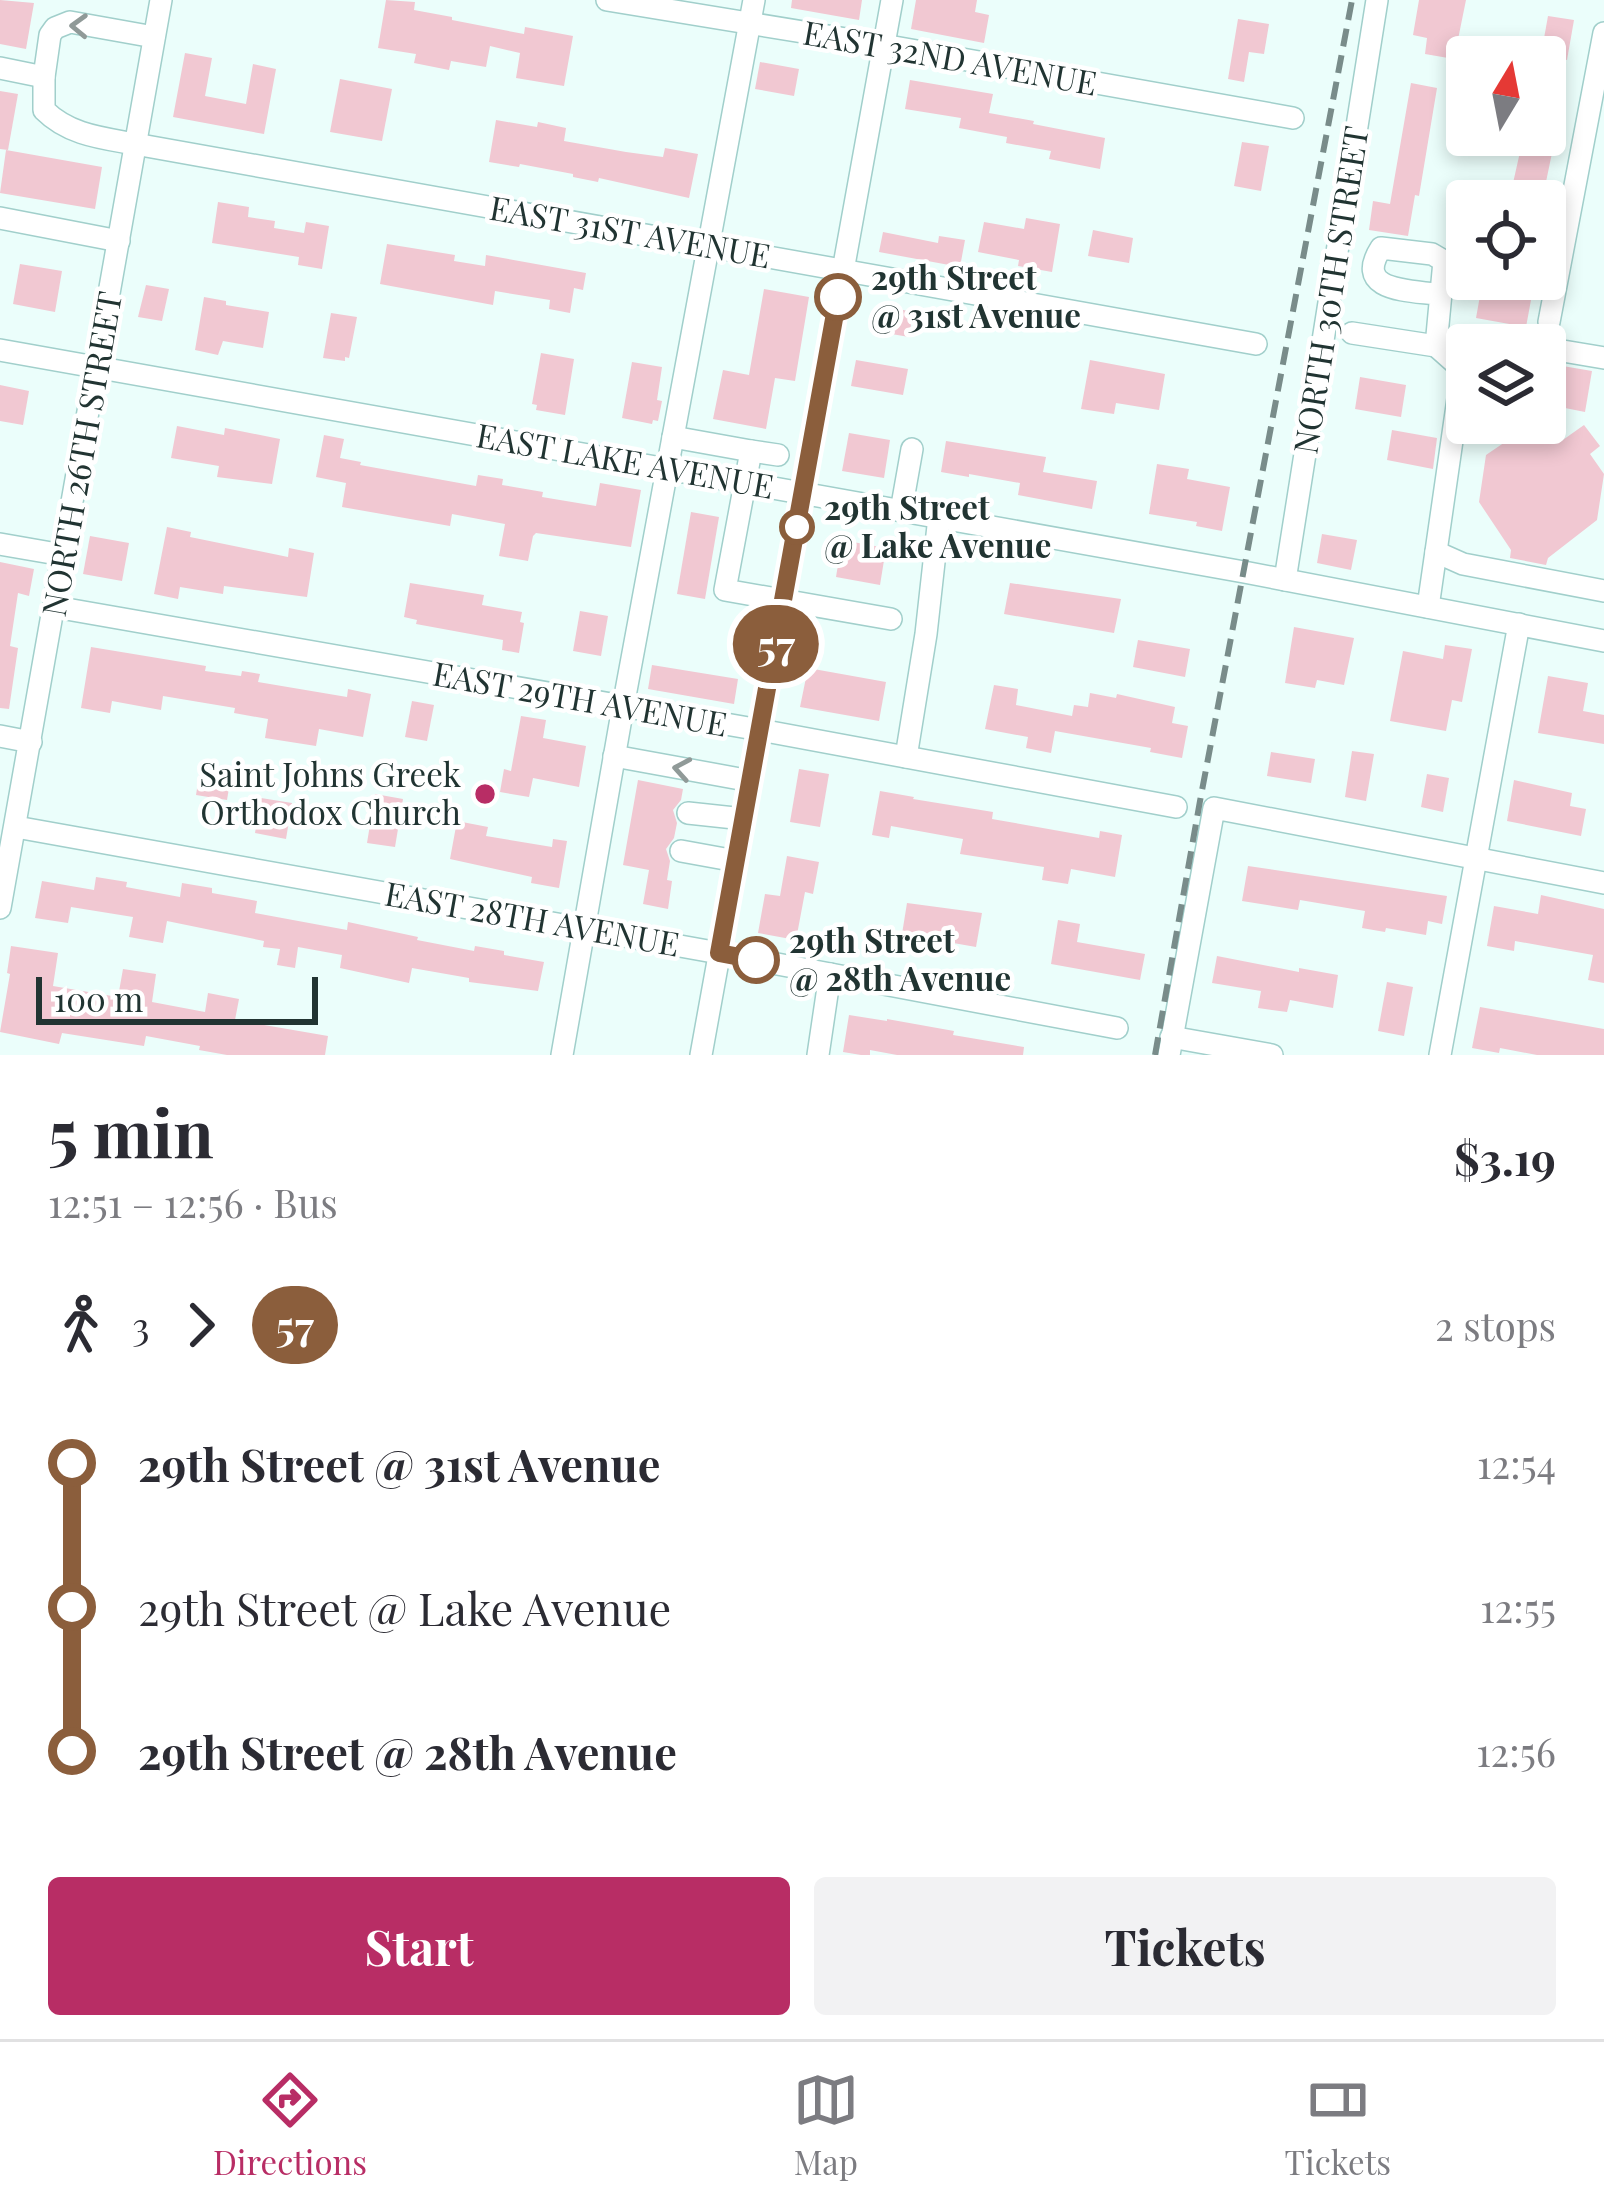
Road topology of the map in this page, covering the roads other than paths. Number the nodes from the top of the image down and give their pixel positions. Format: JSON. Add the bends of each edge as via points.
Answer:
{"nodes":[{"id":1,"x":160,"y":0,"type":"edge"},
{"id":2,"x":607,"y":0,"type":"edge"},
{"id":3,"x":754,"y":0,"type":"edge"},
{"id":4,"x":892,"y":0,"type":"edge"},
{"id":5,"x":1376,"y":0,"type":"edge"},
{"id":6,"x":750,"y":25,"type":"junction"},
{"id":7,"x":1604,"y":33,"type":"edge"},
{"id":8,"x":154,"y":37,"type":"junction"},
{"id":9,"x":884,"y":45,"type":"junction"},
{"id":10,"x":0,"y":68,"type":"edge"},
{"id":11,"x":44,"y":77,"type":"junction"},
{"id":12,"x":1292,"y":118,"type":"dead end"},
{"id":13,"x":135,"y":145,"type":"junction"},
{"id":14,"x":0,"y":218,"type":"edge"},
{"id":15,"x":119,"y":241,"type":"junction"},
{"id":16,"x":708,"y":246,"type":"junction"},
{"id":17,"x":842,"y":270,"type":"junction"},
{"id":18,"x":1441,"y":295,"type":"dead end"},
{"id":19,"x":1549,"y":322,"type":"dead end"},
{"id":20,"x":1352,"y":333,"type":"dead end"},
{"id":21,"x":1256,"y":344,"type":"dead end"},
{"id":22,"x":1436,"y":346,"type":"junction"},
{"id":23,"x":0,"y":350,"type":"edge"},
{"id":24,"x":1446,"y":352,"type":"edge"},
{"id":25,"x":1566,"y":352,"type":"edge"},
{"id":26,"x":1604,"y":358,"type":"edge"},
{"id":27,"x":97,"y":367,"type":"junction"},
{"id":28,"x":673,"y":437,"type":"junction"},
{"id":29,"x":1453,"y":444,"type":"edge"},
{"id":30,"x":912,"y":449,"type":"dead end"},
{"id":31,"x":751,"y":451,"type":"junction"},
{"id":32,"x":778,"y":455,"type":"dead end"},
{"id":33,"x":667,"y":469,"type":"junction"},
{"id":34,"x":745,"y":483,"type":"junction"},
{"id":35,"x":803,"y":493,"type":"junction"},
{"id":36,"x":901,"y":511,"type":"junction"},
{"id":37,"x":939,"y":518,"type":"junction"},
{"id":38,"x":0,"y":544,"type":"edge"},
{"id":39,"x":1436,"y":551,"type":"junction"},
{"id":40,"x":63,"y":555,"type":"junction"},
{"id":41,"x":1285,"y":580,"type":"junction"},
{"id":42,"x":1604,"y":590,"type":"edge"},
{"id":43,"x":783,"y":601,"type":"junction"},
{"id":44,"x":55,"y":607,"type":"junction"},
{"id":45,"x":1428,"y":607,"type":"junction"},
{"id":46,"x":892,"y":619,"type":"dead end"},
{"id":47,"x":1519,"y":624,"type":"junction"},
{"id":48,"x":1604,"y":640,"type":"edge"},
{"id":49,"x":623,"y":707,"type":"junction"},
{"id":50,"x":760,"y":730,"type":"junction"},
{"id":51,"x":0,"y":736,"type":"edge"},
{"id":52,"x":31,"y":742,"type":"junction"},
{"id":53,"x":614,"y":756,"type":"junction"},
{"id":54,"x":906,"y":757,"type":"junction"},
{"id":55,"x":751,"y":781,"type":"junction"},
{"id":56,"x":1176,"y":807,"type":"dead end"},
{"id":57,"x":688,"y":813,"type":"dead end"},
{"id":58,"x":743,"y":819,"type":"junction"},
{"id":59,"x":16,"y":827,"type":"junction"},
{"id":60,"x":680,"y":851,"type":"dead end"},
{"id":61,"x":1475,"y":859,"type":"junction"},
{"id":62,"x":736,"y":861,"type":"junction"},
{"id":63,"x":1604,"y":883,"type":"edge"},
{"id":64,"x":0,"y":908,"type":"edge"},
{"id":65,"x":585,"y":929,"type":"junction"},
{"id":66,"x":719,"y":953,"type":"junction"},
{"id":67,"x":830,"y":974,"type":"junction"},
{"id":68,"x":1118,"y":1028,"type":"dead end"},
{"id":69,"x":1170,"y":1046,"type":"edge"},
{"id":70,"x":562,"y":1055,"type":"edge"},
{"id":71,"x":701,"y":1055,"type":"edge"},
{"id":72,"x":818,"y":1055,"type":"edge"},
{"id":73,"x":1272,"y":1055,"type":"edge"},
{"id":74,"x":1440,"y":1055,"type":"edge"}],
"edges":[{"from":1,"to":8,"type":"street","name":"NORTH 26TH STREET"},
{"from":2,"to":6,"type":"street","name":"EAST 32ND AVENUE"},
{"from":3,"to":6,"type":"street"},
{"from":4,"to":9,"type":"street"},
{"from":5,"to":41,"type":"street","name":"NORTH 30TH STREET"},
{"from":6,"to":9,"type":"street","name":"EAST 32ND AVENUE"},
{"from":6,"to":16,"type":"street"},
{"from":7,"to":19,"type":"street"},
{"from":8,"to":11,"type":"street","one_way":true,"via":[[62,24],[50,35]]},
{"from":8,"to":13,"type":"street","name":"NORTH 26TH STREET"},
{"from":9,"to":12,"type":"street","name":"EAST 32ND AVENUE"},
{"from":9,"to":17,"type":"street"},
{"from":10,"to":11,"type":"street"},
{"from":11,"to":13,"type":"street","name":"EAST 31ST AVENUE","via":[[44,110],[56,123]]},
{"from":13,"to":15,"type":"street","name":"NORTH 26TH STREET"},
{"from":13,"to":16,"type":"street","name":"EAST 31ST AVENUE"},
{"from":14,"to":15,"type":"street"},
{"from":15,"to":27,"type":"street","name":"NORTH 26TH STREET"},
{"from":16,"to":17,"type":"street","name":"EAST 31ST AVENUE"},
{"from":16,"to":28,"type":"street"},
{"from":17,"to":21,"type":"street","name":"EAST 31ST AVENUE"},
{"from":17,"to":35,"type":"street"},
{"from":18,"to":22,"type":"street"},
{"from":20,"to":22,"type":"street"},
{"from":22,"to":24,"type":"street"},
{"from":23,"to":27,"type":"street","name":"EAST LAKE AVENUE"},
{"from":25,"to":26,"type":"street"},
{"from":27,"to":33,"type":"street","name":"EAST LAKE AVENUE"},
{"from":27,"to":40,"type":"street","name":"NORTH 26TH STREET"},
{"from":28,"to":31,"type":"street"},
{"from":28,"to":33,"type":"street"},
{"from":29,"to":39,"type":"street"},
{"from":30,"to":36,"type":"street"},
{"from":31,"to":32,"type":"street"},
{"from":31,"to":34,"type":"street"},
{"from":33,"to":34,"type":"street","name":"EAST LAKE AVENUE"},
{"from":33,"to":49,"type":"street"},
{"from":34,"to":35,"type":"street","name":"EAST LAKE AVENUE"},
{"from":34,"to":43,"type":"street","via":[[725,590]]},
{"from":35,"to":36,"type":"street","name":"EAST LAKE AVENUE"},
{"from":35,"to":43,"type":"street"},
{"from":36,"to":37,"type":"street","name":"EAST LAKE AVENUE"},
{"from":37,"to":41,"type":"street","name":"EAST LAKE AVENUE"},
{"from":37,"to":54,"type":"street"},
{"from":38,"to":40,"type":"street"},
{"from":39,"to":42,"type":"street","via":[[1463,564]]},
{"from":39,"to":45,"type":"street"},
{"from":40,"to":44,"type":"street","name":"NORTH 26TH STREET"},
{"from":41,"to":45,"type":"street","name":"EAST LAKE AVENUE"},
{"from":43,"to":46,"type":"street"},
{"from":43,"to":50,"type":"street"},
{"from":44,"to":49,"type":"street","name":"EAST 29TH AVENUE"},
{"from":44,"to":52,"type":"street","name":"NORTH 26TH STREET"},
{"from":45,"to":47,"type":"street","name":"EAST LAKE AVENUE"},
{"from":47,"to":48,"type":"street","name":"EAST LAKE AVENUE"},
{"from":47,"to":61,"type":"street"},
{"from":49,"to":50,"type":"street","name":"EAST 29TH AVENUE"},
{"from":49,"to":53,"type":"street"},
{"from":50,"to":54,"type":"street","name":"EAST 29TH AVENUE"},
{"from":50,"to":55,"type":"street"},
{"from":51,"to":52,"type":"street"},
{"from":52,"to":59,"type":"street","name":"NORTH 26TH STREET"},
{"from":55,"to":53,"type":"street","one_way":true},
{"from":53,"to":65,"type":"street"},
{"from":54,"to":56,"type":"street","name":"EAST 29TH AVENUE"},
{"from":55,"to":58,"type":"street"},
{"from":57,"to":58,"type":"street"},
{"from":58,"to":62,"type":"street"},
{"from":59,"to":64,"type":"street","name":"NORTH 26TH STREET"},
{"from":59,"to":65,"type":"street","name":"EAST 28TH AVENUE"},
{"from":60,"to":62,"type":"street"},
{"from":61,"to":63,"type":"street"},
{"from":61,"to":69,"type":"street","via":[[1214,808]]},
{"from":61,"to":74,"type":"street"},
{"from":62,"to":66,"type":"street"},
{"from":65,"to":66,"type":"street","name":"EAST 28TH AVENUE"},
{"from":65,"to":70,"type":"street"},
{"from":66,"to":67,"type":"street","name":"EAST 28TH AVENUE"},
{"from":66,"to":71,"type":"street"},
{"from":67,"to":68,"type":"street","name":"EAST 28TH AVENUE"},
{"from":67,"to":72,"type":"street"},
{"from":69,"to":73,"type":"street"}]}
